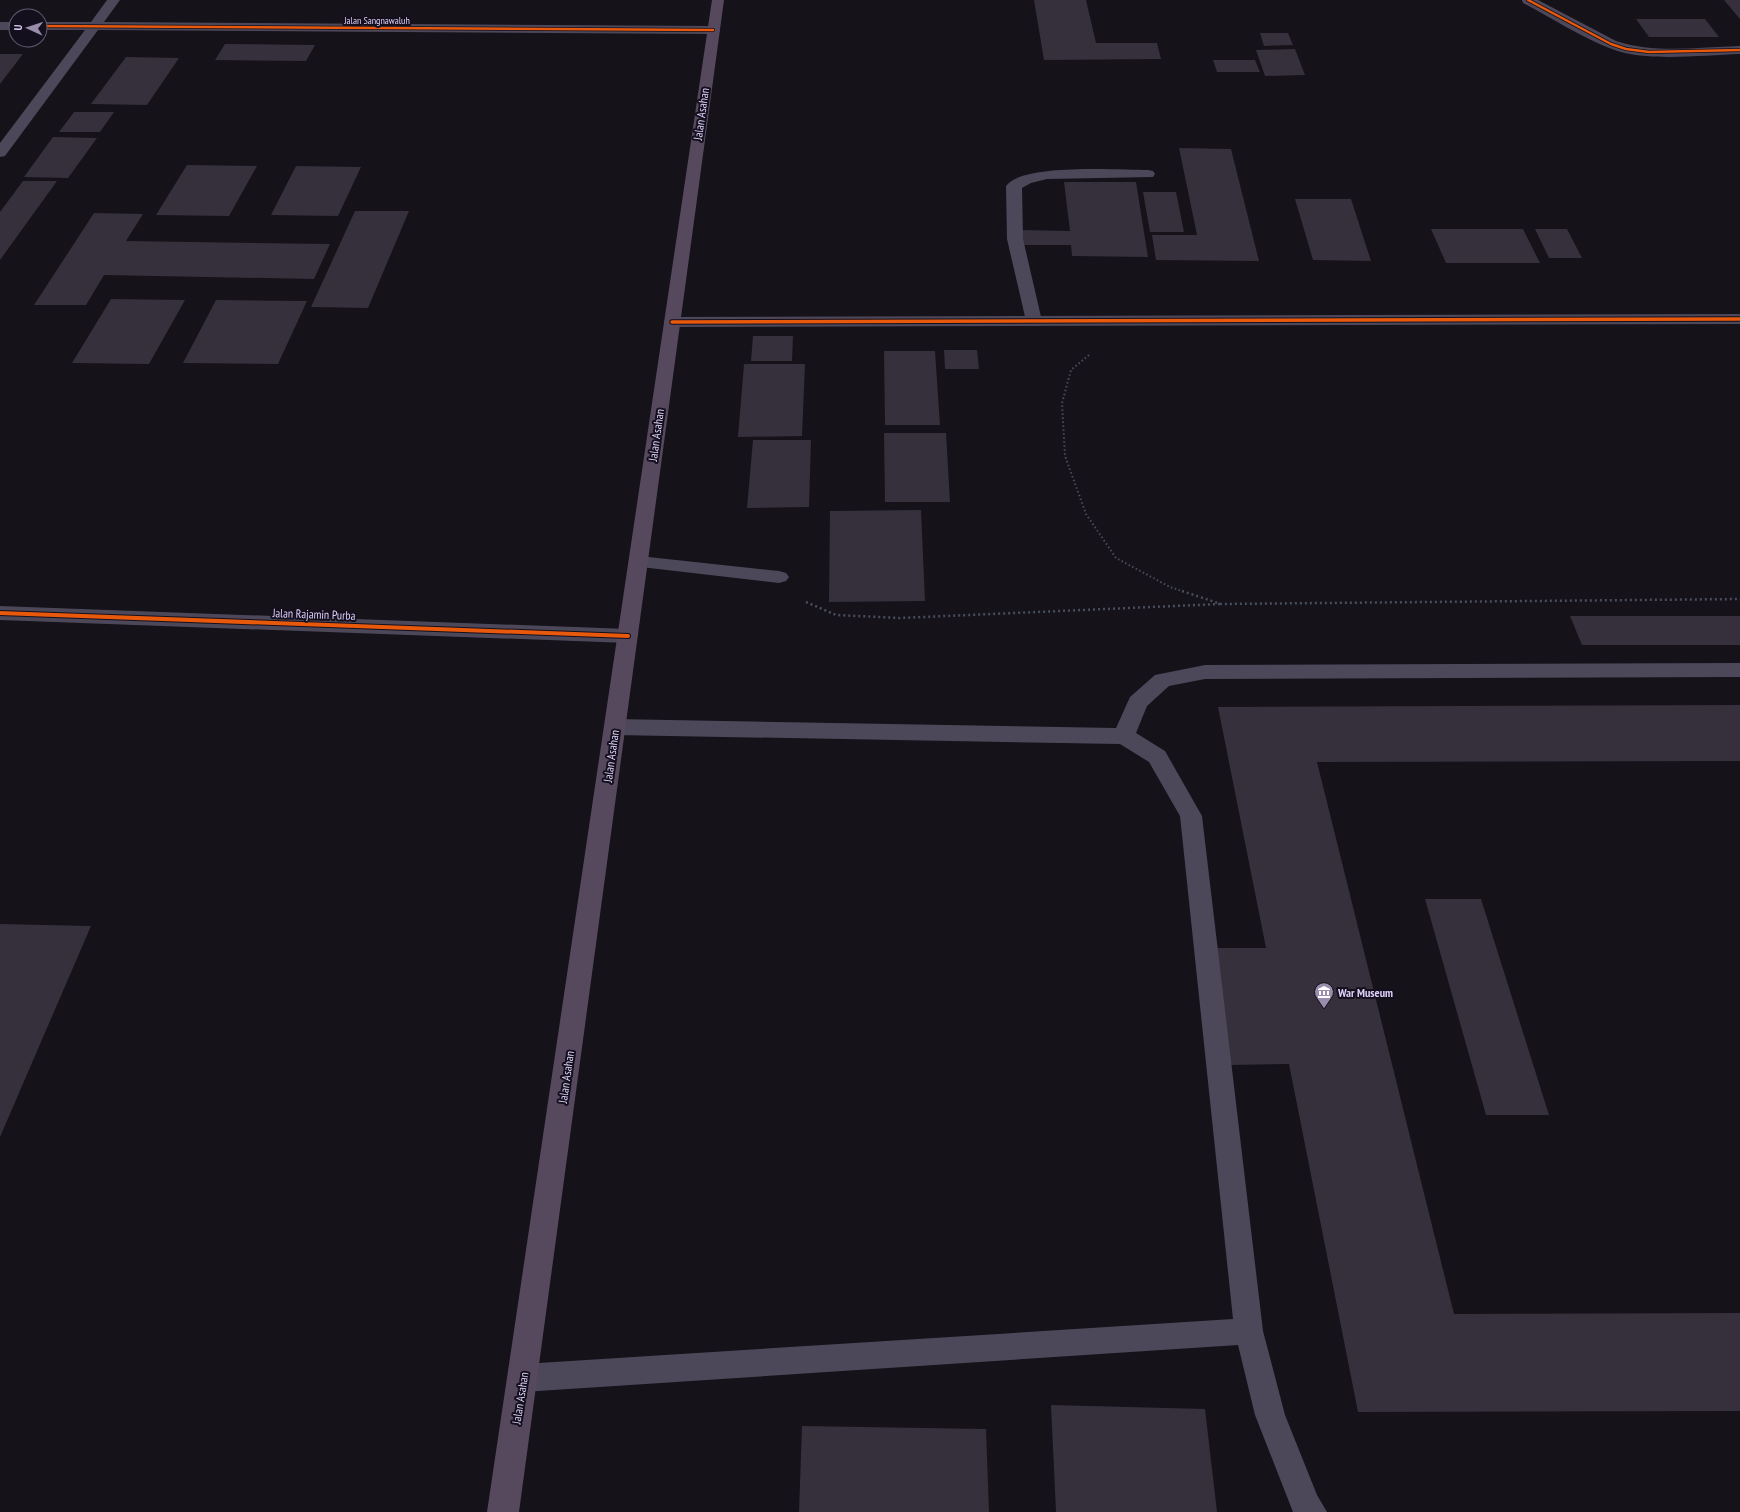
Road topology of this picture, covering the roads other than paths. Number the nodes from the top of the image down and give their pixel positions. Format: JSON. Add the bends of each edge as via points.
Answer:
{"nodes":[{"id":1,"x":114,"y":0,"type":"edge"},
{"id":2,"x":718,"y":0,"type":"edge"},
{"id":3,"x":1528,"y":0,"type":"edge"},
{"id":4,"x":48,"y":26,"type":"edge"},
{"id":5,"x":95,"y":27,"type":"junction"},
{"id":6,"x":713,"y":30,"type":"junction"},
{"id":7,"x":1740,"y":50,"type":"edge"},
{"id":8,"x":0,"y":153,"type":"edge"},
{"id":9,"x":1148,"y":174,"type":"dead end"},
{"id":10,"x":1740,"y":319,"type":"edge"},
{"id":11,"x":1034,"y":321,"type":"junction"},
{"id":12,"x":672,"y":322,"type":"junction"},
{"id":13,"x":639,"y":562,"type":"junction"},
{"id":14,"x":779,"y":576,"type":"road end"},
{"id":15,"x":0,"y":613,"type":"edge"},
{"id":16,"x":628,"y":636,"type":"junction"},
{"id":17,"x":1740,"y":670,"type":"edge"},
{"id":18,"x":615,"y":727,"type":"junction"},
{"id":19,"x":1124,"y":736,"type":"junction"},
{"id":20,"x":1249,"y":1331,"type":"junction"},
{"id":21,"x":523,"y":1378,"type":"junction"},
{"id":22,"x":502,"y":1512,"type":"edge"},
{"id":23,"x":1311,"y":1512,"type":"edge"}],
"edges":[{"from":1,"to":5,"type":"street"},
{"from":2,"to":6,"type":"main road","name":"Jalan Asahan"},
{"from":3,"to":7,"type":"street","via":[[1611,44],[1626,49],[1649,52]]},
{"from":4,"to":5,"type":"street","name":"Jalan Sangnawaluh"},
{"from":5,"to":6,"type":"street","name":"Jalan Sangnawaluh"},
{"from":5,"to":8,"type":"street"},
{"from":6,"to":12,"type":"main road","name":"Jalan Asahan"},
{"from":9,"to":11,"type":"street","via":[[1047,176],[1026,179],[1014,186],[1015,239]]},
{"from":10,"to":11,"type":"street"},
{"from":11,"to":12,"type":"street"},
{"from":12,"to":13,"type":"main road","name":"Jalan Asahan"},
{"from":13,"to":14,"type":"street"},
{"from":13,"to":16,"type":"main road","name":"Jalan Asahan"},
{"from":15,"to":16,"type":"street","name":"Jalan Rajamin Purba"},
{"from":16,"to":18,"type":"main road","name":"Jalan Asahan"},
{"from":17,"to":19,"type":"street","via":[[1205,672],[1162,680],[1138,702]]},
{"from":18,"to":19,"type":"street"},
{"from":18,"to":21,"type":"main road","name":"Jalan Asahan"},
{"from":19,"to":20,"type":"street","via":[[1157,757],[1191,816]]},
{"from":20,"to":21,"type":"street"},
{"from":20,"to":23,"type":"street","via":[[1270,1415],[1306,1506]]},
{"from":21,"to":22,"type":"main road","name":"Jalan Asahan"}]}
